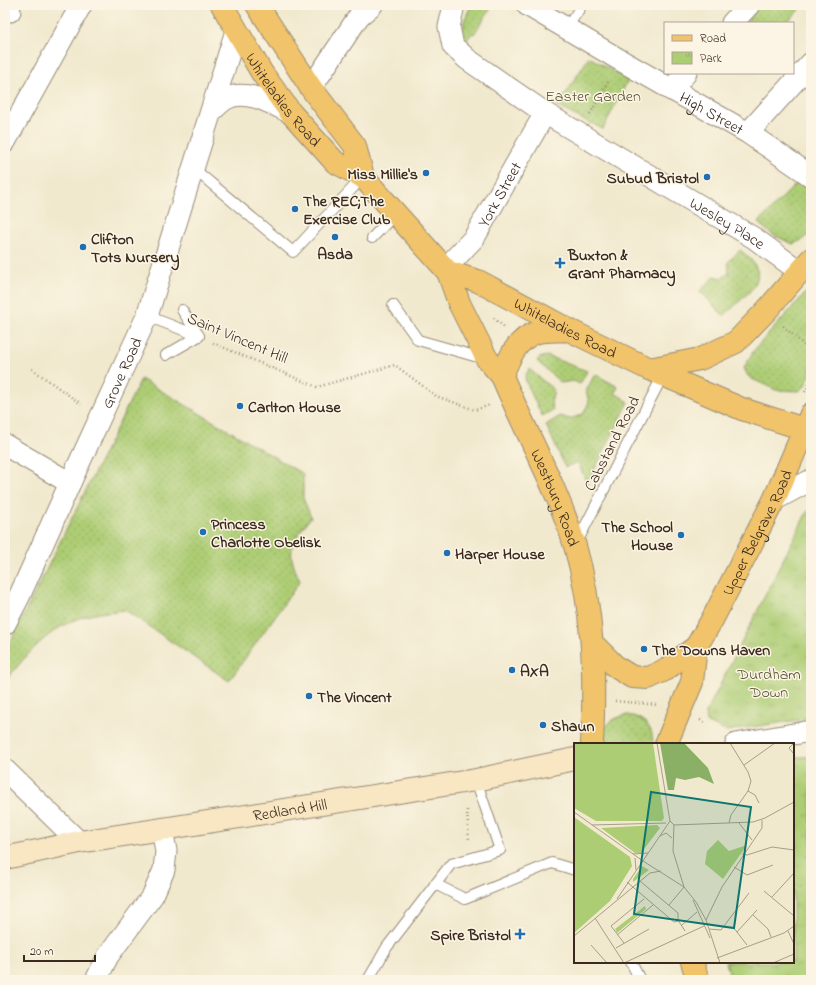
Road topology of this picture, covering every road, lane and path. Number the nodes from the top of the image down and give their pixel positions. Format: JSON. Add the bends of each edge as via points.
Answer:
{"nodes":[{"id":1,"x":80,"y":5,"type":"edge"},
{"id":2,"x":222,"y":5,"type":"edge"},
{"id":3,"x":257,"y":5,"type":"edge"},
{"id":4,"x":372,"y":5,"type":"edge"},
{"id":5,"x":454,"y":5,"type":"edge"},
{"id":6,"x":527,"y":5,"type":"edge"},
{"id":7,"x":582,"y":5,"type":"edge"},
{"id":8,"x":749,"y":5,"type":"edge"},
{"id":9,"x":733,"y":22,"type":"edge"},
{"id":10,"x":566,"y":29,"type":"junction"},
{"id":11,"x":236,"y":31,"type":"junction"},
{"id":12,"x":620,"y":60,"type":"junction"},
{"id":13,"x":811,"y":63,"type":"edge"},
{"id":14,"x":685,"y":74,"type":"edge"},
{"id":15,"x":311,"y":88,"type":"junction"},
{"id":16,"x":671,"y":90,"type":"junction"},
{"id":17,"x":212,"y":111,"type":"junction"},
{"id":18,"x":291,"y":113,"type":"junction"},
{"id":19,"x":545,"y":113,"type":"junction"},
{"id":20,"x":748,"y":133,"type":"junction"},
{"id":21,"x":578,"y":134,"type":"junction"},
{"id":22,"x":5,"y":142,"type":"edge"},
{"id":23,"x":194,"y":169,"type":"junction"},
{"id":24,"x":811,"y":176,"type":"edge"},
{"id":25,"x":363,"y":177,"type":"junction"},
{"id":26,"x":395,"y":214,"type":"junction"},
{"id":27,"x":372,"y":238,"type":"dead end"},
{"id":28,"x":805,"y":265,"type":"edge"},
{"id":29,"x":446,"y":270,"type":"junction"},
{"id":30,"x":393,"y":305,"type":"dead end"},
{"id":31,"x":182,"y":310,"type":"dead end"},
{"id":32,"x":766,"y":311,"type":"junction"},
{"id":33,"x":147,"y":316,"type":"junction"},
{"id":34,"x":569,"y":330,"type":"junction"},
{"id":35,"x":199,"y":336,"type":"junction"},
{"id":36,"x":811,"y":351,"type":"edge"},
{"id":37,"x":166,"y":355,"type":"dead end"},
{"id":38,"x":487,"y":359,"type":"junction"},
{"id":39,"x":32,"y":369,"type":"dead end"},
{"id":40,"x":656,"y":372,"type":"junction"},
{"id":41,"x":502,"y":376,"type":"junction"},
{"id":42,"x":475,"y":410,"type":"dead end"},
{"id":43,"x":100,"y":417,"type":"junction"},
{"id":44,"x":809,"y":424,"type":"edge"},
{"id":45,"x":5,"y":445,"type":"edge"},
{"id":46,"x":811,"y":480,"type":"edge"},
{"id":47,"x":70,"y":483,"type":"junction"},
{"id":48,"x":774,"y":500,"type":"junction"},
{"id":49,"x":575,"y":547,"type":"junction"},
{"id":50,"x":12,"y":595,"type":"edge"},
{"id":51,"x":5,"y":624,"type":"edge"},
{"id":52,"x":592,"y":644,"type":"junction"},
{"id":53,"x":696,"y":647,"type":"junction"},
{"id":54,"x":594,"y":699,"type":"junction"},
{"id":55,"x":664,"y":706,"type":"dead end"},
{"id":56,"x":811,"y":731,"type":"edge"},
{"id":57,"x":592,"y":743,"type":"edge"},
{"id":58,"x":666,"y":743,"type":"edge"},
{"id":59,"x":742,"y":743,"type":"edge"},
{"id":60,"x":574,"y":760,"type":"edge"},
{"id":61,"x":5,"y":770,"type":"edge"},
{"id":62,"x":476,"y":780,"type":"junction"},
{"id":63,"x":162,"y":829,"type":"junction"},
{"id":64,"x":79,"y":842,"type":"junction"},
{"id":65,"x":5,"y":858,"type":"edge"},
{"id":66,"x":574,"y":870,"type":"edge"},
{"id":67,"x":435,"y":884,"type":"junction"},
{"id":68,"x":632,"y":963,"type":"edge"},
{"id":69,"x":692,"y":963,"type":"edge"},
{"id":70,"x":96,"y":980,"type":"edge"},
{"id":71,"x":368,"y":980,"type":"edge"},
{"id":72,"x":640,"y":980,"type":"edge"},
{"id":73,"x":698,"y":980,"type":"edge"}],
"edges":[{"from":1,"to":22,"type":"street"},
{"from":2,"to":11,"type":"main road","name":"Whiteladies Road"},
{"from":3,"to":15,"type":"main road","name":"Whiteladies Road"},
{"from":4,"to":15,"type":"street","via":[[359,16]]},
{"from":5,"to":19,"type":"street","name":"Wesley Place","via":[[449,27],[453,46],[467,59]]},
{"from":6,"to":10,"type":"street","name":"High Street"},
{"from":7,"to":10,"type":"lane"},
{"from":8,"to":9,"type":"street"},
{"from":10,"to":12,"type":"street","name":"High Street"},
{"from":11,"to":17,"type":"street","name":"Grove Road"},
{"from":11,"to":18,"type":"main road","name":"Whiteladies Road"},
{"from":12,"to":16,"type":"street","name":"High Street"},
{"from":12,"to":21,"type":"path"},
{"from":13,"to":20,"type":"street"},
{"from":14,"to":16,"type":"street"},
{"from":15,"to":25,"type":"main road","name":"Whiteladies Road","via":[[355,146]]},
{"from":16,"to":20,"type":"street","name":"High Street"},
{"from":17,"to":18,"type":"street","via":[[226,99],[244,95],[266,101]]},
{"from":17,"to":23,"type":"street","name":"Grove Road"},
{"from":18,"to":25,"type":"main road","name":"Whiteladies Road","via":[[335,162]]},
{"from":19,"to":21,"type":"street","name":"Wesley Place"},
{"from":19,"to":29,"type":"street","name":"York Street","via":[[474,238]]},
{"from":20,"to":24,"type":"street","name":"High Street"},
{"from":21,"to":28,"type":"street","name":"Wesley Place","via":[[754,238]]},
{"from":23,"to":25,"type":"lane","via":[[293,252]]},
{"from":23,"to":33,"type":"street","name":"Grove Road"},
{"from":25,"to":26,"type":"main road","name":"Whiteladies Road"},
{"from":26,"to":27,"type":"lane"},
{"from":26,"to":29,"type":"main road","name":"Whiteladies Road"},
{"from":28,"to":32,"type":"main road"},
{"from":29,"to":34,"type":"main road","name":"Whiteladies Road","via":[[478,281]]},
{"from":29,"to":38,"type":"main road","name":"Westbury Road","via":[[459,303]]},
{"from":30,"to":38,"type":"lane","via":[[418,340]]},
{"from":31,"to":35,"type":"lane"},
{"from":32,"to":36,"type":"path"},
{"from":32,"to":40,"type":"main road","via":[[736,342],[700,359]]},
{"from":33,"to":35,"type":"lane","name":"Saint Vincent Hill"},
{"from":33,"to":43,"type":"street","name":"Grove Road"},
{"from":34,"to":40,"type":"main road","name":"Whiteladies Road"},
{"from":34,"to":41,"type":"main road","via":[[538,332],[526,338],[509,358]]},
{"from":35,"to":37,"type":"lane"},
{"from":35,"to":42,"type":"path","name":"Saint Vincent Hill","via":[[317,387],[395,365],[436,396]]},
{"from":38,"to":41,"type":"main road","name":"Westbury Road"},
{"from":39,"to":43,"type":"path"},
{"from":40,"to":44,"type":"main road","name":"Whiteladies Road","via":[[742,409]]},
{"from":40,"to":49,"type":"lane","name":"Cabstand Road"},
{"from":41,"to":49,"type":"main road","name":"Westbury Road","via":[[561,506]]},
{"from":43,"to":47,"type":"street","name":"Grove Road"},
{"from":44,"to":48,"type":"main road","name":"Upper Belgrave Road"},
{"from":45,"to":47,"type":"street"},
{"from":46,"to":48,"type":"street"},
{"from":47,"to":50,"type":"street","name":"Grove Road"},
{"from":48,"to":53,"type":"main road","name":"Upper Belgrave Road"},
{"from":49,"to":52,"type":"main road","name":"Westbury Road","via":[[588,602]]},
{"from":50,"to":51,"type":"street","name":"Grove Road"},
{"from":52,"to":53,"type":"main road","name":"Upper Belgrave Road","via":[[616,667],[632,677],[648,678],[665,670]]},
{"from":52,"to":54,"type":"main road","name":"Westbury Road"},
{"from":53,"to":58,"type":"main road","name":"Upper Belgrave Road","via":[[692,682]]},
{"from":54,"to":55,"type":"path"},
{"from":54,"to":57,"type":"main road","name":"Westbury Road"},
{"from":56,"to":59,"type":"street"},
{"from":60,"to":62,"type":"main road","name":"Redland Hill"},
{"from":61,"to":64,"type":"street"},
{"from":62,"to":63,"type":"main road","name":"Redland Hill"},
{"from":62,"to":67,"type":"lane","via":[[500,850],[451,864]]},
{"from":63,"to":64,"type":"main road","name":"Redland Hill"},
{"from":63,"to":70,"type":"street","via":[[166,851],[164,870],[153,895],[108,956]]},
{"from":64,"to":65,"type":"main road","name":"Redland Hill"},
{"from":66,"to":67,"type":"lane","via":[[552,863],[465,899]]},
{"from":67,"to":71,"type":"lane","via":[[387,947]]},
{"from":68,"to":72,"type":"lane"},
{"from":69,"to":73,"type":"main road"}]}
